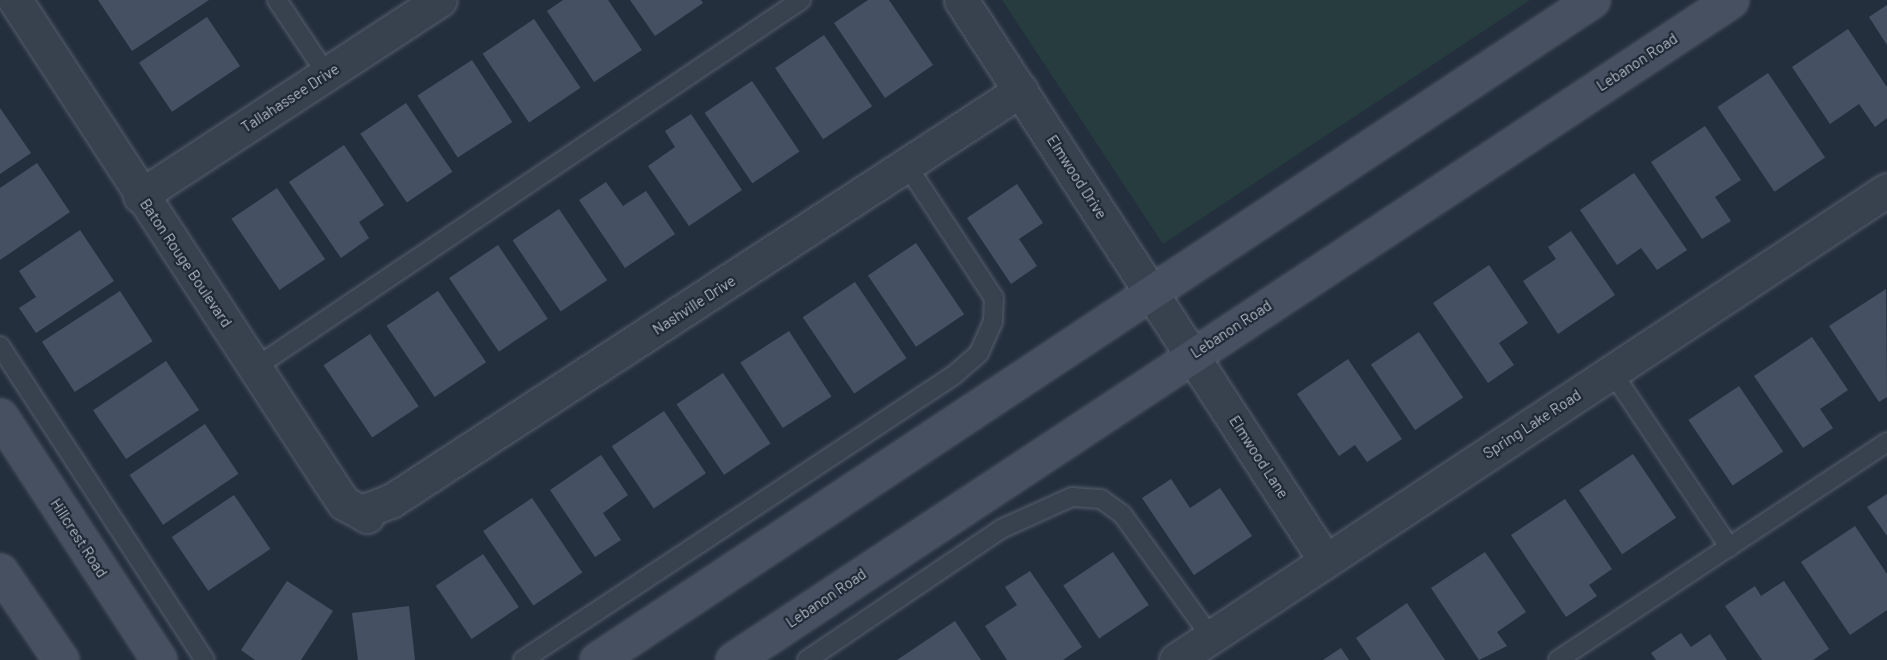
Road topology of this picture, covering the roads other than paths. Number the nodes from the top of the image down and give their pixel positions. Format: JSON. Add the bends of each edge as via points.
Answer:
{"nodes":[{"id":1,"x":15,"y":0,"type":"edge"},
{"id":2,"x":277,"y":0,"type":"edge"},
{"id":3,"x":439,"y":0,"type":"edge"},
{"id":4,"x":801,"y":0,"type":"edge"},
{"id":5,"x":961,"y":0,"type":"edge"},
{"id":6,"x":1593,"y":0,"type":"edge"},
{"id":7,"x":1731,"y":0,"type":"edge"},
{"id":8,"x":327,"y":75,"type":"junction"},
{"id":9,"x":1021,"y":90,"type":"junction"},
{"id":10,"x":908,"y":167,"type":"junction"},
{"id":11,"x":1887,"y":190,"type":"edge"},
{"id":12,"x":140,"y":196,"type":"junction"},
{"id":13,"x":1151,"y":291,"type":"junction"},
{"id":14,"x":0,"y":346,"type":"edge"},
{"id":15,"x":1193,"y":355,"type":"junction"},
{"id":16,"x":256,"y":367,"type":"junction"},
{"id":17,"x":1612,"y":372,"type":"junction"},
{"id":18,"x":0,"y":416,"type":"edge"},
{"id":19,"x":1887,"y":442,"type":"edge"},
{"id":20,"x":367,"y":516,"type":"joint"},
{"id":21,"x":1729,"y":547,"type":"junction"},
{"id":22,"x":1325,"y":560,"type":"junction"},
{"id":23,"x":0,"y":571,"type":"edge"},
{"id":24,"x":1211,"y":637,"type":"junction"},
{"id":25,"x":61,"y":660,"type":"edge"},
{"id":26,"x":159,"y":660,"type":"edge"},
{"id":27,"x":205,"y":660,"type":"edge"},
{"id":28,"x":523,"y":660,"type":"edge"},
{"id":29,"x":597,"y":660,"type":"edge"},
{"id":30,"x":733,"y":660,"type":"edge"},
{"id":31,"x":807,"y":660,"type":"edge"},
{"id":32,"x":1176,"y":660,"type":"edge"},
{"id":33,"x":1558,"y":660,"type":"edge"}],
"edges":[{"from":1,"to":12,"type":"street","name":"Baton Rouge Boulevard"},
{"from":2,"to":8,"type":"lane"},
{"from":3,"to":8,"type":"street","name":"Tallahassee Drive"},
{"from":4,"to":16,"type":"lane"},
{"from":5,"to":9,"type":"street","name":"Elmwood Drive"},
{"from":6,"to":13,"type":"main road"},
{"from":7,"to":15,"type":"main road","name":"Lebanon Road"},
{"from":8,"to":12,"type":"street","name":"Tallahassee Drive"},
{"from":9,"to":10,"type":"street","name":"Nashville Drive"},
{"from":9,"to":13,"type":"street","name":"Elmwood Drive"},
{"from":10,"to":20,"type":"street","name":"Nashville Drive","via":[[391,501],[367,510]]},
{"from":10,"to":28,"type":"lane","via":[[994,298],[993,322],[979,353],[954,375]]},
{"from":11,"to":17,"type":"street","name":"Spring Lake Road"},
{"from":12,"to":16,"type":"street","name":"Baton Rouge Boulevard"},
{"from":13,"to":15,"type":"street","name":"Elmwood Drive"},
{"from":13,"to":29,"type":"main road"},
{"from":14,"to":27,"type":"lane"},
{"from":15,"to":22,"type":"street","name":"Elmwood Lane"},
{"from":15,"to":30,"type":"main road","name":"Lebanon Road"},
{"from":16,"to":20,"type":"street","name":"Baton Rouge Boulevard","via":[[344,503]]},
{"from":17,"to":21,"type":"lane"},
{"from":17,"to":22,"type":"street","name":"Spring Lake Road"},
{"from":18,"to":26,"type":"main road","name":"Hillcrest Road"},
{"from":19,"to":21,"type":"lane"},
{"from":21,"to":33,"type":"lane"},
{"from":22,"to":24,"type":"street","name":"Spring Lake Road"},
{"from":23,"to":25,"type":"main road"},
{"from":24,"to":31,"type":"lane","via":[[1122,514],[1101,499],[1072,497],[1001,529]]},
{"from":24,"to":32,"type":"street","name":"Spring Lake Road"}]}
